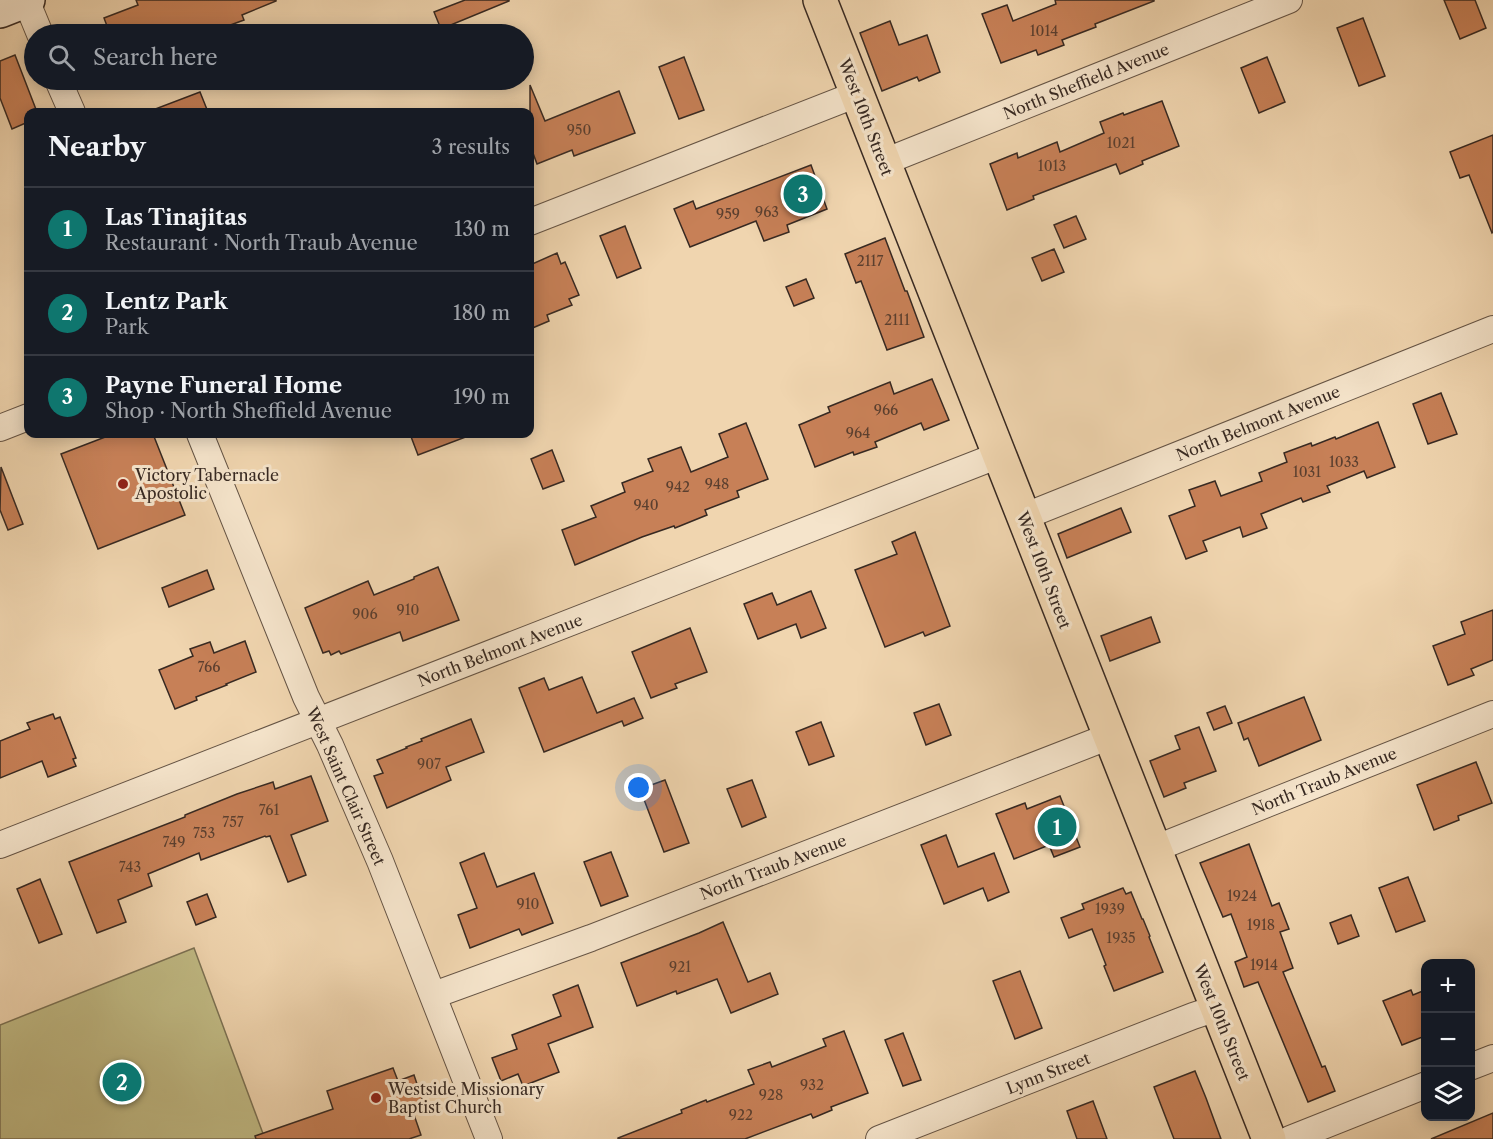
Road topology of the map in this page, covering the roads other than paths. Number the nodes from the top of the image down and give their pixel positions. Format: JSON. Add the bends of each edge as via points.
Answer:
{"nodes":[{"id":1,"x":27,"y":0,"type":"edge"},
{"id":2,"x":820,"y":0,"type":"edge"},
{"id":3,"x":1289,"y":0,"type":"edge"},
{"id":4,"x":0,"y":11,"type":"edge"},
{"id":5,"x":36,"y":24,"type":"edge"},
{"id":6,"x":62,"y":90,"type":"edge"},
{"id":7,"x":858,"y":94,"type":"junction"},
{"id":8,"x":70,"y":108,"type":"edge"},
{"id":9,"x":884,"y":162,"type":"junction"},
{"id":10,"x":534,"y":220,"type":"edge"},
{"id":11,"x":1493,"y":329,"type":"edge"},
{"id":12,"x":24,"y":419,"type":"edge"},
{"id":13,"x":0,"y":428,"type":"edge"},
{"id":14,"x":202,"y":438,"type":"edge"},
{"id":15,"x":999,"y":455,"type":"junction"},
{"id":16,"x":1023,"y":517,"type":"junction"},
{"id":17,"x":1493,"y":714,"type":"edge"},
{"id":18,"x":318,"y":721,"type":"junction"},
{"id":19,"x":1110,"y":736,"type":"junction"},
{"id":20,"x":0,"y":845,"type":"edge"},
{"id":21,"x":1154,"y":849,"type":"junction"},
{"id":22,"x":434,"y":995,"type":"junction"},
{"id":23,"x":1218,"y":1010,"type":"junction"},
{"id":24,"x":1493,"y":1058,"type":"edge"},
{"id":25,"x":1475,"y":1065,"type":"edge"},
{"id":26,"x":1421,"y":1087,"type":"edge"},
{"id":27,"x":489,"y":1139,"type":"edge"},
{"id":28,"x":879,"y":1139,"type":"edge"},
{"id":29,"x":1269,"y":1139,"type":"edge"},
{"id":30,"x":1290,"y":1139,"type":"edge"}],
"edges":[{"from":1,"to":4,"type":"street"},
{"from":1,"to":5,"type":"street"},
{"from":2,"to":7,"type":"main road","name":"West 10th Street"},
{"from":3,"to":9,"type":"street","name":"North Sheffield Avenue"},
{"from":6,"to":8,"type":"street"},
{"from":7,"to":9,"type":"main road","name":"West 10th Street"},
{"from":7,"to":10,"type":"street"},
{"from":9,"to":15,"type":"main road","name":"West 10th Street"},
{"from":11,"to":16,"type":"street","name":"North Belmont Avenue"},
{"from":12,"to":13,"type":"street"},
{"from":14,"to":18,"type":"street","name":"West Saint Clair Street"},
{"from":15,"to":16,"type":"main road","name":"West 10th Street"},
{"from":15,"to":18,"type":"street","name":"North Belmont Avenue"},
{"from":16,"to":19,"type":"main road","name":"West 10th Street"},
{"from":17,"to":21,"type":"street","name":"North Traub Avenue"},
{"from":18,"to":20,"type":"street","name":"North Belmont Avenue"},
{"from":18,"to":22,"type":"street","name":"West Saint Clair Street"},
{"from":19,"to":21,"type":"main road","name":"West 10th Street"},
{"from":19,"to":22,"type":"street","name":"North Traub Avenue"},
{"from":21,"to":23,"type":"main road","name":"West 10th Street"},
{"from":22,"to":27,"type":"street","name":"West Saint Clair Street"},
{"from":23,"to":28,"type":"street","name":"Lynn Street","via":[[1193,1016]]},
{"from":23,"to":29,"type":"main road","name":"West 10th Street"},
{"from":24,"to":25,"type":"street"},
{"from":26,"to":30,"type":"street"}]}
